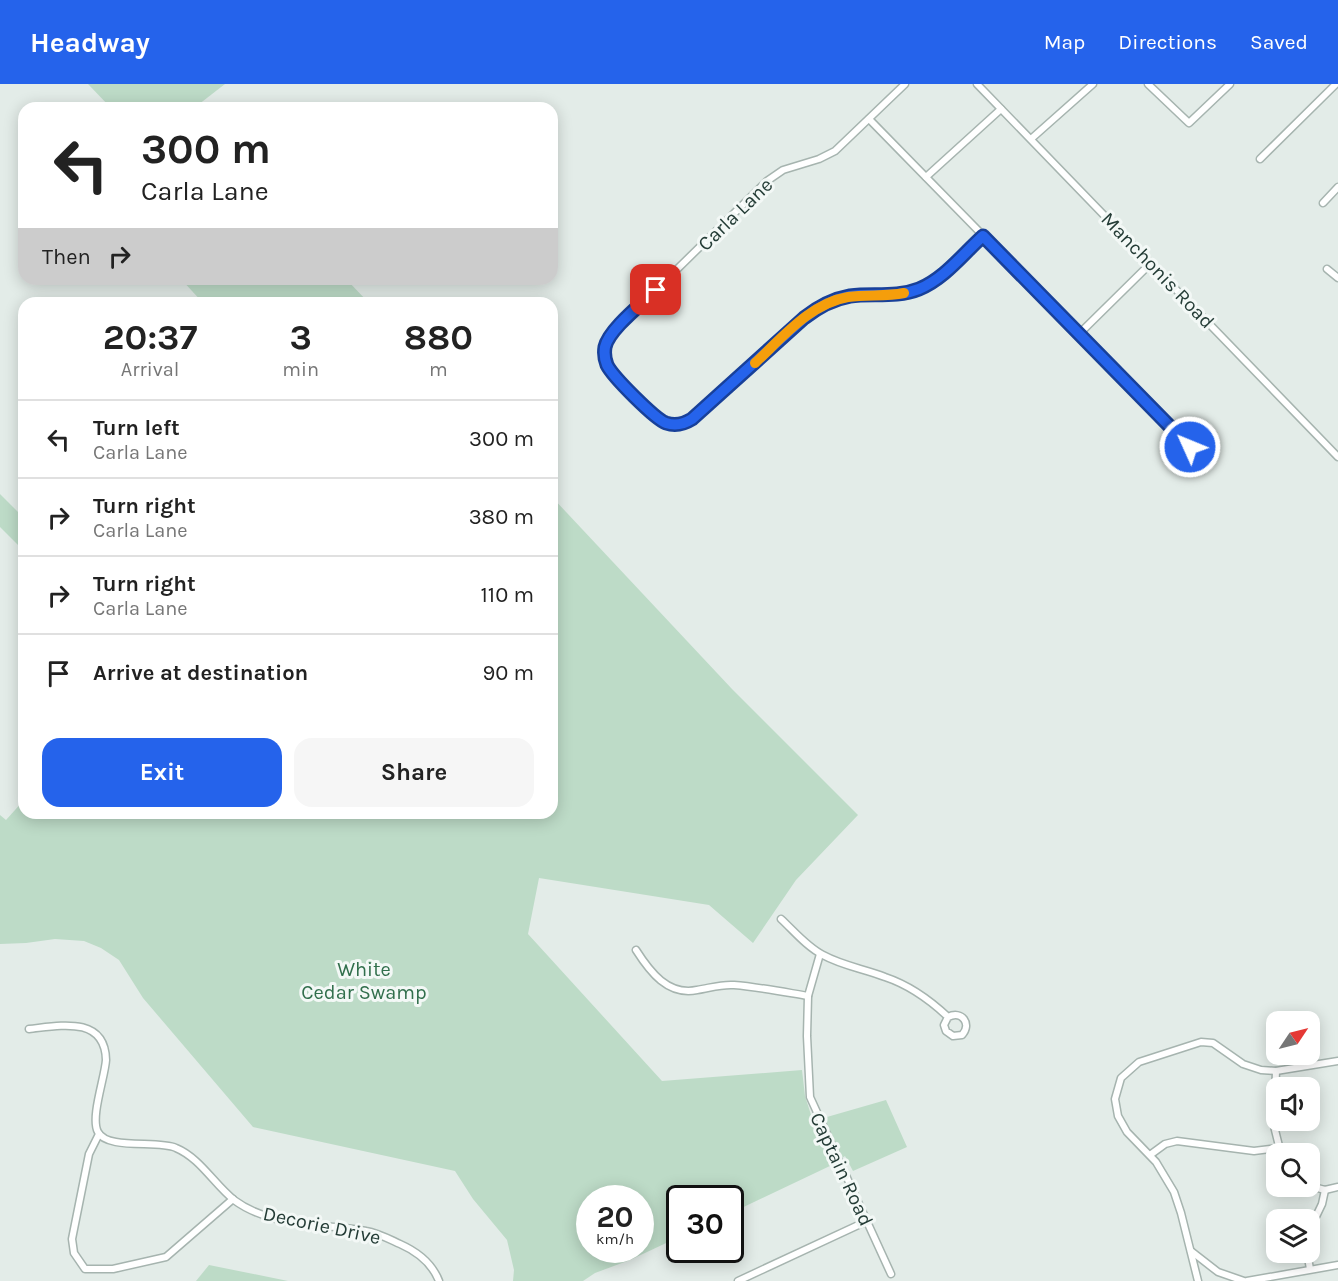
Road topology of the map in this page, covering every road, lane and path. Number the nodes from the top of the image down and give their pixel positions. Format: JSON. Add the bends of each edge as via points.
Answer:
{"nodes":[{"id":1,"x":905,"y":84,"type":"edge"},
{"id":2,"x":977,"y":84,"type":"edge"},
{"id":3,"x":1093,"y":84,"type":"edge"},
{"id":4,"x":1148,"y":84,"type":"edge"},
{"id":5,"x":1230,"y":84,"type":"edge"},
{"id":6,"x":1336,"y":84,"type":"edge"},
{"id":7,"x":1001,"y":109,"type":"junction"},
{"id":8,"x":869,"y":119,"type":"junction"},
{"id":9,"x":1031,"y":139,"type":"junction"},
{"id":10,"x":1260,"y":159,"type":"dead end"},
{"id":11,"x":926,"y":177,"type":"junction"},
{"id":12,"x":1338,"y":187,"type":"edge"},
{"id":13,"x":1323,"y":202,"type":"dead end"},
{"id":14,"x":983,"y":236,"type":"junction"},
{"id":15,"x":1150,"y":263,"type":"junction"},
{"id":16,"x":1328,"y":269,"type":"dead end"},
{"id":17,"x":1338,"y":278,"type":"edge"},
{"id":18,"x":1079,"y":334,"type":"junction"},
{"id":19,"x":1190,"y":447,"type":"dead end"},
{"id":20,"x":1338,"y":457,"type":"edge"},
{"id":21,"x":780,"y":919,"type":"dead end"},
{"id":22,"x":636,"y":950,"type":"dead end"},
{"id":23,"x":820,"y":954,"type":"junction"},
{"id":24,"x":808,"y":996,"type":"junction"},
{"id":25,"x":948,"y":1017,"type":"dead end"},
{"id":26,"x":29,"y":1029,"type":"dead end"},
{"id":27,"x":1338,"y":1060,"type":"edge"},
{"id":28,"x":1276,"y":1071,"type":"junction"},
{"id":29,"x":99,"y":1134,"type":"junction"},
{"id":30,"x":1278,"y":1143,"type":"edge"},
{"id":31,"x":1266,"y":1151,"type":"edge"},
{"id":32,"x":1150,"y":1155,"type":"junction"},
{"id":33,"x":1338,"y":1187,"type":"edge"},
{"id":34,"x":1320,"y":1189,"type":"edge"},
{"id":35,"x":1324,"y":1190,"type":"junction"},
{"id":36,"x":234,"y":1199,"type":"junction"},
{"id":37,"x":1320,"y":1209,"type":"edge"},
{"id":38,"x":867,"y":1221,"type":"junction"},
{"id":39,"x":1191,"y":1251,"type":"junction"},
{"id":40,"x":1309,"y":1263,"type":"edge"},
{"id":41,"x":1338,"y":1265,"type":"edge"},
{"id":42,"x":1310,"y":1269,"type":"junction"},
{"id":43,"x":891,"y":1274,"type":"dead end"},
{"id":44,"x":439,"y":1281,"type":"edge"},
{"id":45,"x":738,"y":1281,"type":"edge"},
{"id":46,"x":1198,"y":1281,"type":"edge"},
{"id":47,"x":1246,"y":1281,"type":"edge"}],
"edges":[{"from":1,"to":8,"type":"street"},
{"from":2,"to":7,"type":"street","name":"Manchonis Road"},
{"from":3,"to":9,"type":"street"},
{"from":4,"to":5,"type":"street","via":[[1189,123]]},
{"from":6,"to":10,"type":"street"},
{"from":7,"to":9,"type":"street","name":"Manchonis Road"},
{"from":7,"to":11,"type":"street"},
{"from":8,"to":11,"type":"street"},
{"from":8,"to":14,"type":"street","name":"Carla Lane","via":[[830,154],[771,178],[614,331],[604,353],[616,377],[659,420],[676,425],[687,422],[820,307],[848,297],[887,296],[919,289],[938,278]]},
{"from":9,"to":15,"type":"street","name":"Manchonis Road"},
{"from":11,"to":14,"type":"street"},
{"from":12,"to":13,"type":"street"},
{"from":14,"to":18,"type":"street"},
{"from":15,"to":18,"type":"street"},
{"from":15,"to":20,"type":"street","name":"Manchonis Road"},
{"from":16,"to":17,"type":"street"},
{"from":18,"to":19,"type":"street"},
{"from":21,"to":23,"type":"street"},
{"from":22,"to":24,"type":"street","via":[[658,980],[675,989],[690,992],[735,985]]},
{"from":23,"to":24,"type":"street","name":"Captain Road"},
{"from":23,"to":25,"type":"street","via":[[905,986]]},
{"from":24,"to":38,"type":"street","name":"Captain Road","via":[[810,1097]]},
{"from":26,"to":29,"type":"street","via":[[78,1025],[99,1040],[106,1060],[96,1117]]},
{"from":27,"to":28,"type":"street"},
{"from":28,"to":30,"type":"street","via":[[1274,1126]]},
{"from":28,"to":32,"type":"street","via":[[1243,1064],[1208,1042],[1154,1056],[1133,1066],[1118,1085],[1115,1106],[1122,1125]]},
{"from":29,"to":36,"type":"street","name":"Decorie Drive","via":[[115,1142],[174,1147],[192,1158]]},
{"from":29,"to":36,"type":"street","via":[[89,1154],[72,1239],[74,1253],[85,1269],[113,1269],[166,1257]]},
{"from":31,"to":32,"type":"street","via":[[1177,1141]]},
{"from":32,"to":39,"type":"street","via":[[1174,1192]]},
{"from":33,"to":35,"type":"street"},
{"from":34,"to":35,"type":"street"},
{"from":35,"to":37,"type":"street"},
{"from":36,"to":44,"type":"street","name":"Decorie Drive","via":[[264,1215],[290,1222],[365,1231],[383,1237],[420,1255]]},
{"from":38,"to":43,"type":"street","name":"Captain Road"},
{"from":38,"to":45,"type":"street"},
{"from":39,"to":46,"type":"street"},
{"from":39,"to":47,"type":"street","via":[[1218,1272]]},
{"from":40,"to":42,"type":"street"},
{"from":41,"to":42,"type":"street"},
{"from":42,"to":47,"type":"street"}]}
